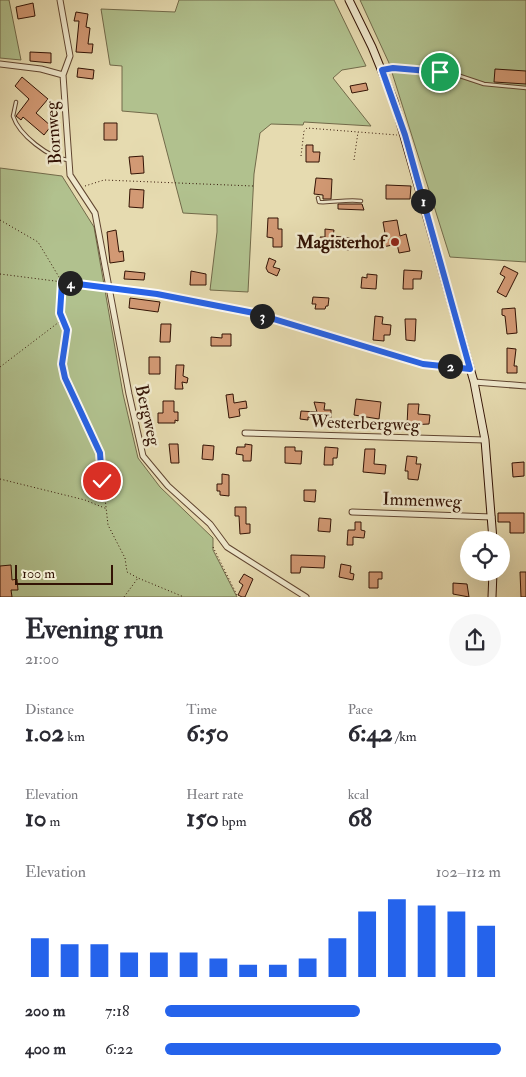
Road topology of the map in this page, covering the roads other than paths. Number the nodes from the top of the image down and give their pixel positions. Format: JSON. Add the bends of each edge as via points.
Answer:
{"nodes":[{"id":1,"x":60,"y":0,"type":"edge"},
{"id":2,"x":348,"y":0,"type":"edge"},
{"id":3,"x":0,"y":64,"type":"edge"},
{"id":4,"x":382,"y":70,"type":"junction"},
{"id":5,"x":63,"y":75,"type":"junction"},
{"id":6,"x":526,"y":88,"type":"edge"},
{"id":7,"x":16,"y":102,"type":"dead end"},
{"id":8,"x":69,"y":160,"type":"junction"},
{"id":9,"x":318,"y":198,"type":"dead end"},
{"id":10,"x":361,"y":201,"type":"dead end"},
{"id":11,"x":108,"y":288,"type":"junction"},
{"id":12,"x":470,"y":369,"type":"junction"},
{"id":13,"x":474,"y":382,"type":"junction"},
{"id":14,"x":526,"y":386,"type":"edge"},
{"id":15,"x":245,"y":433,"type":"dead end"},
{"id":16,"x":485,"y":440,"type":"junction"},
{"id":17,"x":352,"y":512,"type":"dead end"},
{"id":18,"x":492,"y":517,"type":"junction"},
{"id":19,"x":493,"y":531,"type":"edge"},
{"id":20,"x":493,"y":581,"type":"edge"},
{"id":21,"x":306,"y":597,"type":"edge"},
{"id":22,"x":492,"y":597,"type":"edge"}],
"edges":[{"from":1,"to":5,"type":"street","name":"Bornweg","via":[[70,56]]},
{"from":2,"to":4,"type":"main road"},
{"from":3,"to":5,"type":"street"},
{"from":4,"to":6,"type":"lane","via":[[451,73],[484,84]]},
{"from":4,"to":12,"type":"main road","via":[[405,135]]},
{"from":5,"to":8,"type":"street","name":"Bornweg"},
{"from":7,"to":8,"type":"lane","via":[[13,116],[22,130],[56,158]]},
{"from":8,"to":11,"type":"street","name":"Bornweg","via":[[70,175],[95,213]]},
{"from":9,"to":10,"type":"lane","via":[[319,202]]},
{"from":11,"to":12,"type":"street","via":[[254,313],[409,360]]},
{"from":11,"to":21,"type":"street","name":"Bergweg","via":[[143,456],[168,486],[210,524],[227,547]]},
{"from":12,"to":13,"type":"main road"},
{"from":13,"to":14,"type":"street"},
{"from":13,"to":16,"type":"main road"},
{"from":15,"to":16,"type":"street","name":"Westerbergweg"},
{"from":16,"to":18,"type":"main road"},
{"from":17,"to":18,"type":"street","name":"Immenweg"},
{"from":18,"to":19,"type":"main road"},
{"from":20,"to":22,"type":"main road"}]}
